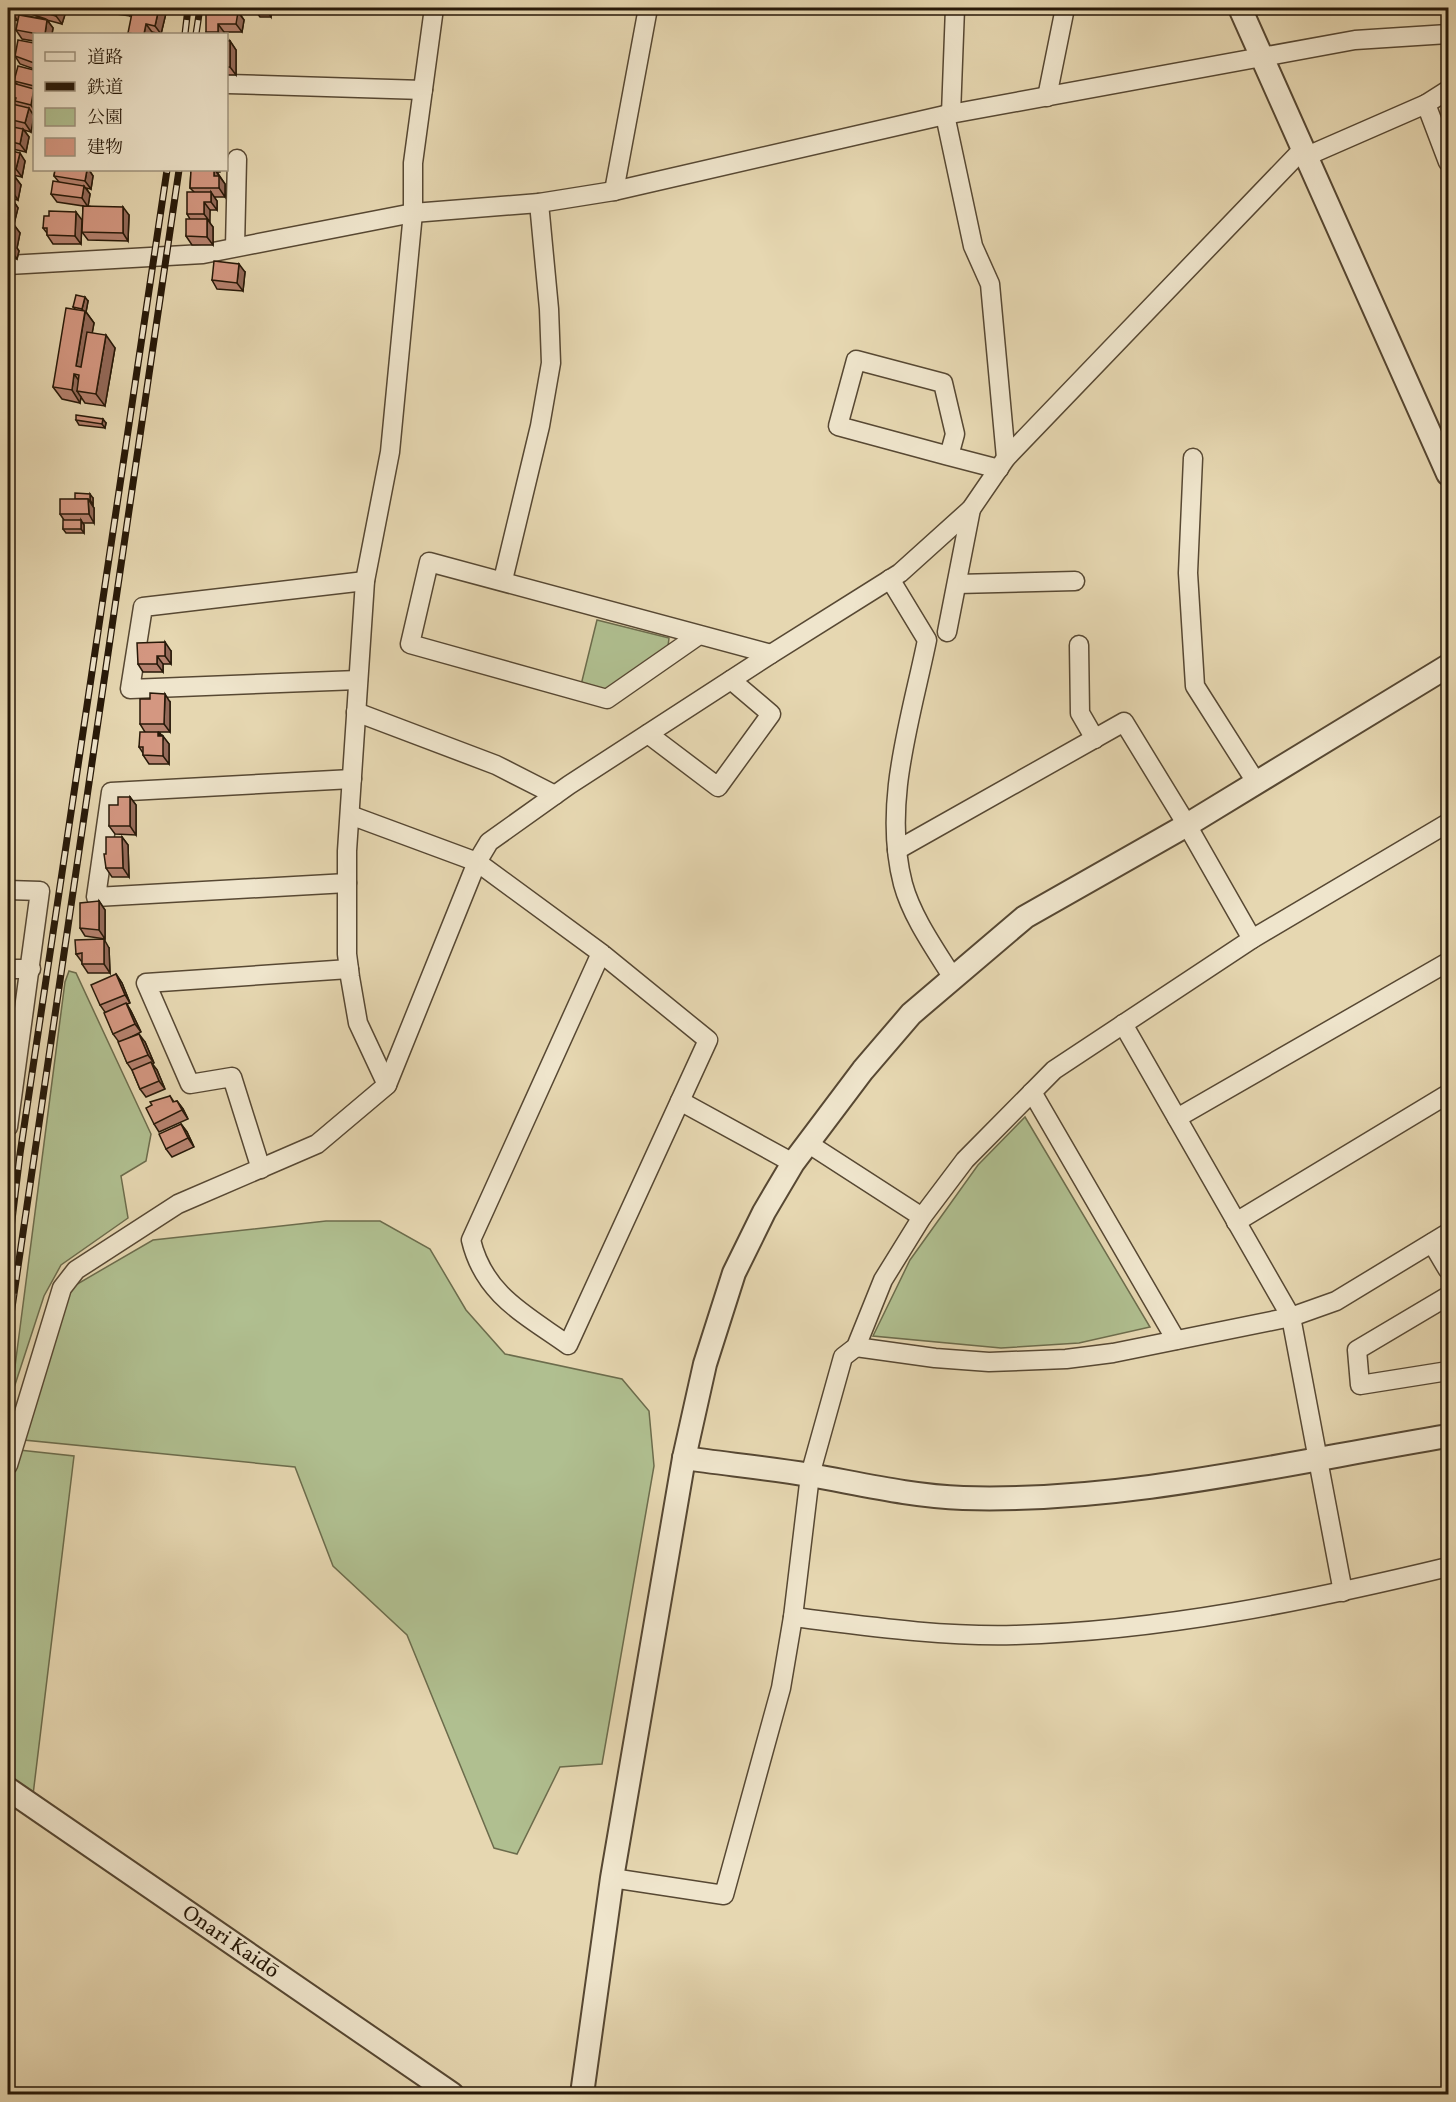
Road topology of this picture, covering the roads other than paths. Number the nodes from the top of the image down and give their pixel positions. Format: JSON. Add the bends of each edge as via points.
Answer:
{"nodes":[{"id":1,"x":434,"y":8,"type":"edge"},
{"id":2,"x":648,"y":8,"type":"edge"},
{"id":3,"x":955,"y":8,"type":"edge"},
{"id":4,"x":1065,"y":8,"type":"edge"},
{"id":5,"x":1240,"y":8,"type":"edge"},
{"id":6,"x":1449,"y":34,"type":"edge"},
{"id":7,"x":1263,"y":59,"type":"junction"},
{"id":8,"x":228,"y":84,"type":"edge"},
{"id":9,"x":423,"y":90,"type":"junction"},
{"id":10,"x":1449,"y":90,"type":"edge"},
{"id":11,"x":1047,"y":97,"type":"junction"},
{"id":12,"x":1426,"y":104,"type":"junction"},
{"id":13,"x":948,"y":115,"type":"junction"},
{"id":14,"x":1305,"y":153,"type":"junction"},
{"id":15,"x":237,"y":159,"type":"dead end"},
{"id":16,"x":1449,"y":162,"type":"edge"},
{"id":17,"x":614,"y":191,"type":"junction"},
{"id":18,"x":539,"y":203,"type":"junction"},
{"id":19,"x":413,"y":213,"type":"junction"},
{"id":20,"x":236,"y":247,"type":"junction"},
{"id":21,"x":8,"y":265,"type":"edge"},
{"id":22,"x":949,"y":456,"type":"junction"},
{"id":23,"x":1193,"y":458,"type":"dead end"},
{"id":24,"x":1003,"y":464,"type":"junction"},
{"id":25,"x":1449,"y":474,"type":"edge"},
{"id":26,"x":971,"y":509,"type":"junction"},
{"id":27,"x":890,"y":579,"type":"junction"},
{"id":28,"x":503,"y":580,"type":"junction"},
{"id":29,"x":365,"y":581,"type":"junction"},
{"id":30,"x":1075,"y":581,"type":"dead end"},
{"id":31,"x":957,"y":584,"type":"junction"},
{"id":32,"x":947,"y":632,"type":"dead end"},
{"id":33,"x":699,"y":635,"type":"junction"},
{"id":34,"x":1079,"y":645,"type":"dead end"},
{"id":35,"x":771,"y":654,"type":"junction"},
{"id":36,"x":1449,"y":666,"type":"edge"},
{"id":37,"x":358,"y":680,"type":"junction"},
{"id":38,"x":731,"y":680,"type":"junction"},
{"id":39,"x":356,"y":712,"type":"junction"},
{"id":40,"x":648,"y":734,"type":"junction"},
{"id":41,"x":1095,"y":739,"type":"junction"},
{"id":42,"x":352,"y":779,"type":"junction"},
{"id":43,"x":1256,"y":782,"type":"junction"},
{"id":44,"x":555,"y":795,"type":"junction"},
{"id":45,"x":350,"y":815,"type":"junction"},
{"id":46,"x":1449,"y":823,"type":"edge"},
{"id":47,"x":1187,"y":825,"type":"junction"},
{"id":48,"x":897,"y":850,"type":"junction"},
{"id":49,"x":477,"y":862,"type":"junction"},
{"id":50,"x":347,"y":883,"type":"junction"},
{"id":51,"x":8,"y":890,"type":"edge"},
{"id":52,"x":1252,"y":939,"type":"junction"},
{"id":53,"x":601,"y":953,"type":"junction"},
{"id":54,"x":1449,"y":962,"type":"edge"},
{"id":55,"x":8,"y":969,"type":"edge"},
{"id":56,"x":31,"y":969,"type":"junction"},
{"id":57,"x":349,"y":969,"type":"junction"},
{"id":58,"x":952,"y":978,"type":"junction"},
{"id":59,"x":1123,"y":1023,"type":"junction"},
{"id":60,"x":387,"y":1085,"type":"junction"},
{"id":61,"x":1032,"y":1092,"type":"junction"},
{"id":62,"x":1449,"y":1094,"type":"edge"},
{"id":63,"x":680,"y":1101,"type":"junction"},
{"id":64,"x":1177,"y":1119,"type":"junction"},
{"id":65,"x":8,"y":1127,"type":"edge"},
{"id":66,"x":809,"y":1144,"type":"junction"},
{"id":67,"x":793,"y":1163,"type":"junction"},
{"id":68,"x":261,"y":1169,"type":"junction"},
{"id":69,"x":922,"y":1217,"type":"junction"},
{"id":70,"x":1236,"y":1222,"type":"junction"},
{"id":71,"x":1449,"y":1233,"type":"edge"},
{"id":72,"x":1432,"y":1243,"type":"junction"},
{"id":73,"x":1449,"y":1270,"type":"edge"},
{"id":74,"x":1449,"y":1296,"type":"edge"},
{"id":75,"x":1291,"y":1317,"type":"junction"},
{"id":76,"x":1176,"y":1340,"type":"junction"},
{"id":77,"x":856,"y":1347,"type":"junction"},
{"id":78,"x":1449,"y":1371,"type":"edge"},
{"id":79,"x":1449,"y":1436,"type":"edge"},
{"id":80,"x":1319,"y":1457,"type":"junction"},
{"id":81,"x":684,"y":1458,"type":"junction"},
{"id":82,"x":8,"y":1465,"type":"edge"},
{"id":83,"x":810,"y":1475,"type":"junction"},
{"id":84,"x":1449,"y":1567,"type":"edge"},
{"id":85,"x":1343,"y":1593,"type":"junction"},
{"id":86,"x":793,"y":1617,"type":"junction"},
{"id":87,"x":8,"y":1789,"type":"edge"},
{"id":88,"x":612,"y":1878,"type":"junction"},
{"id":89,"x":452,"y":2094,"type":"edge"},
{"id":90,"x":582,"y":2094,"type":"edge"}],
"edges":[{"from":1,"to":9,"type":"street"},
{"from":2,"to":17,"type":"street"},
{"from":3,"to":13,"type":"street"},
{"from":4,"to":11,"type":"street"},
{"from":5,"to":7,"type":"street"},
{"from":6,"to":7,"type":"street","via":[[1355,40]]},
{"from":7,"to":11,"type":"street"},
{"from":7,"to":14,"type":"street"},
{"from":8,"to":9,"type":"street"},
{"from":9,"to":19,"type":"street","via":[[413,163]]},
{"from":10,"to":12,"type":"street"},
{"from":11,"to":13,"type":"street"},
{"from":12,"to":14,"type":"street"},
{"from":12,"to":16,"type":"street"},
{"from":13,"to":17,"type":"street"},
{"from":13,"to":24,"type":"street","via":[[973,246],[990,284]]},
{"from":14,"to":24,"type":"street"},
{"from":14,"to":25,"type":"street"},
{"from":15,"to":20,"type":"street"},
{"from":17,"to":18,"type":"street"},
{"from":18,"to":19,"type":"street"},
{"from":18,"to":28,"type":"street","via":[[551,363]]},
{"from":19,"to":20,"type":"street"},
{"from":19,"to":29,"type":"street","via":[[390,452]]},
{"from":20,"to":21,"type":"street","via":[[155,258]]},
{"from":22,"to":22,"type":"street","via":[[838,426],[856,360],[943,383],[955,434]]},
{"from":22,"to":24,"type":"street"},
{"from":23,"to":43,"type":"street","via":[[1188,573],[1194,686]]},
{"from":24,"to":26,"type":"street"},
{"from":26,"to":27,"type":"street"},
{"from":26,"to":31,"type":"street"},
{"from":27,"to":35,"type":"street"},
{"from":27,"to":48,"type":"street","via":[[927,640],[898,780]]},
{"from":28,"to":33,"type":"street"},
{"from":28,"to":33,"type":"street","via":[[429,562],[410,644],[607,699]]},
{"from":29,"to":37,"type":"street"},
{"from":29,"to":37,"type":"street","via":[[143,607],[130,689]]},
{"from":30,"to":31,"type":"street"},
{"from":31,"to":32,"type":"street"},
{"from":33,"to":35,"type":"street"},
{"from":34,"to":41,"type":"street","via":[[1080,713]]},
{"from":35,"to":38,"type":"street"},
{"from":36,"to":43,"type":"street"},
{"from":37,"to":39,"type":"street"},
{"from":38,"to":40,"type":"street"},
{"from":38,"to":40,"type":"street","via":[[771,714],[718,788]]},
{"from":39,"to":42,"type":"street"},
{"from":39,"to":44,"type":"street","via":[[496,765]]},
{"from":40,"to":44,"type":"street"},
{"from":41,"to":47,"type":"street","via":[[1124,722]]},
{"from":41,"to":48,"type":"street"},
{"from":42,"to":45,"type":"street"},
{"from":42,"to":50,"type":"street","via":[[111,792],[96,897]]},
{"from":43,"to":47,"type":"street"},
{"from":44,"to":49,"type":"street","via":[[489,842]]},
{"from":45,"to":49,"type":"street"},
{"from":45,"to":50,"type":"street"},
{"from":46,"to":52,"type":"street"},
{"from":47,"to":52,"type":"street"},
{"from":47,"to":58,"type":"street","via":[[1025,917]]},
{"from":48,"to":58,"type":"street","via":[[904,886]]},
{"from":49,"to":53,"type":"street"},
{"from":49,"to":60,"type":"street"},
{"from":50,"to":57,"type":"street"},
{"from":51,"to":56,"type":"street","via":[[40,891]]},
{"from":52,"to":59,"type":"street"},
{"from":53,"to":63,"type":"street","via":[[708,1040]]},
{"from":53,"to":63,"type":"street","via":[[471,1240],[475,1259],[501,1298],[568,1345]]},
{"from":54,"to":64,"type":"street"},
{"from":55,"to":56,"type":"street"},
{"from":56,"to":65,"type":"street"},
{"from":57,"to":60,"type":"street","via":[[358,1023]]},
{"from":57,"to":68,"type":"street","via":[[147,983],[190,1084],[232,1077]]},
{"from":58,"to":66,"type":"street","via":[[911,1014],[863,1070]]},
{"from":59,"to":61,"type":"street","via":[[1054,1070]]},
{"from":59,"to":64,"type":"street"},
{"from":60,"to":68,"type":"street","via":[[317,1144]]},
{"from":61,"to":69,"type":"street","via":[[965,1160]]},
{"from":61,"to":76,"type":"street"},
{"from":62,"to":70,"type":"street"},
{"from":63,"to":67,"type":"street"},
{"from":64,"to":70,"type":"street"},
{"from":66,"to":67,"type":"street"},
{"from":66,"to":69,"type":"street"},
{"from":67,"to":81,"type":"street","via":[[734,1273],[705,1364]]},
{"from":68,"to":82,"type":"street","via":[[178,1203],[76,1270],[62,1288]]},
{"from":69,"to":77,"type":"street","via":[[883,1280]]},
{"from":70,"to":75,"type":"street"},
{"from":71,"to":72,"type":"street"},
{"from":72,"to":73,"type":"street"},
{"from":72,"to":75,"type":"street","via":[[1336,1301]]},
{"from":74,"to":78,"type":"street","via":[[1357,1350],[1360,1385]]},
{"from":75,"to":76,"type":"street"},
{"from":75,"to":80,"type":"street"},
{"from":76,"to":77,"type":"street","via":[[1078,1358],[989,1362]]},
{"from":77,"to":83,"type":"street","via":[[843,1357]]},
{"from":79,"to":80,"type":"street"},
{"from":80,"to":83,"type":"street","via":[[1099,1494],[1034,1497],[962,1497],[891,1491]]},
{"from":80,"to":85,"type":"street"},
{"from":81,"to":83,"type":"street"},
{"from":81,"to":88,"type":"street"},
{"from":83,"to":86,"type":"street"},
{"from":84,"to":85,"type":"street"},
{"from":85,"to":86,"type":"street","via":[[1143,1625],[1013,1635],[901,1630]]},
{"from":86,"to":88,"type":"street","via":[[781,1688],[724,1895]]},
{"from":87,"to":89,"type":"street","name":"Onari Kaidō"},
{"from":88,"to":90,"type":"street"}]}
